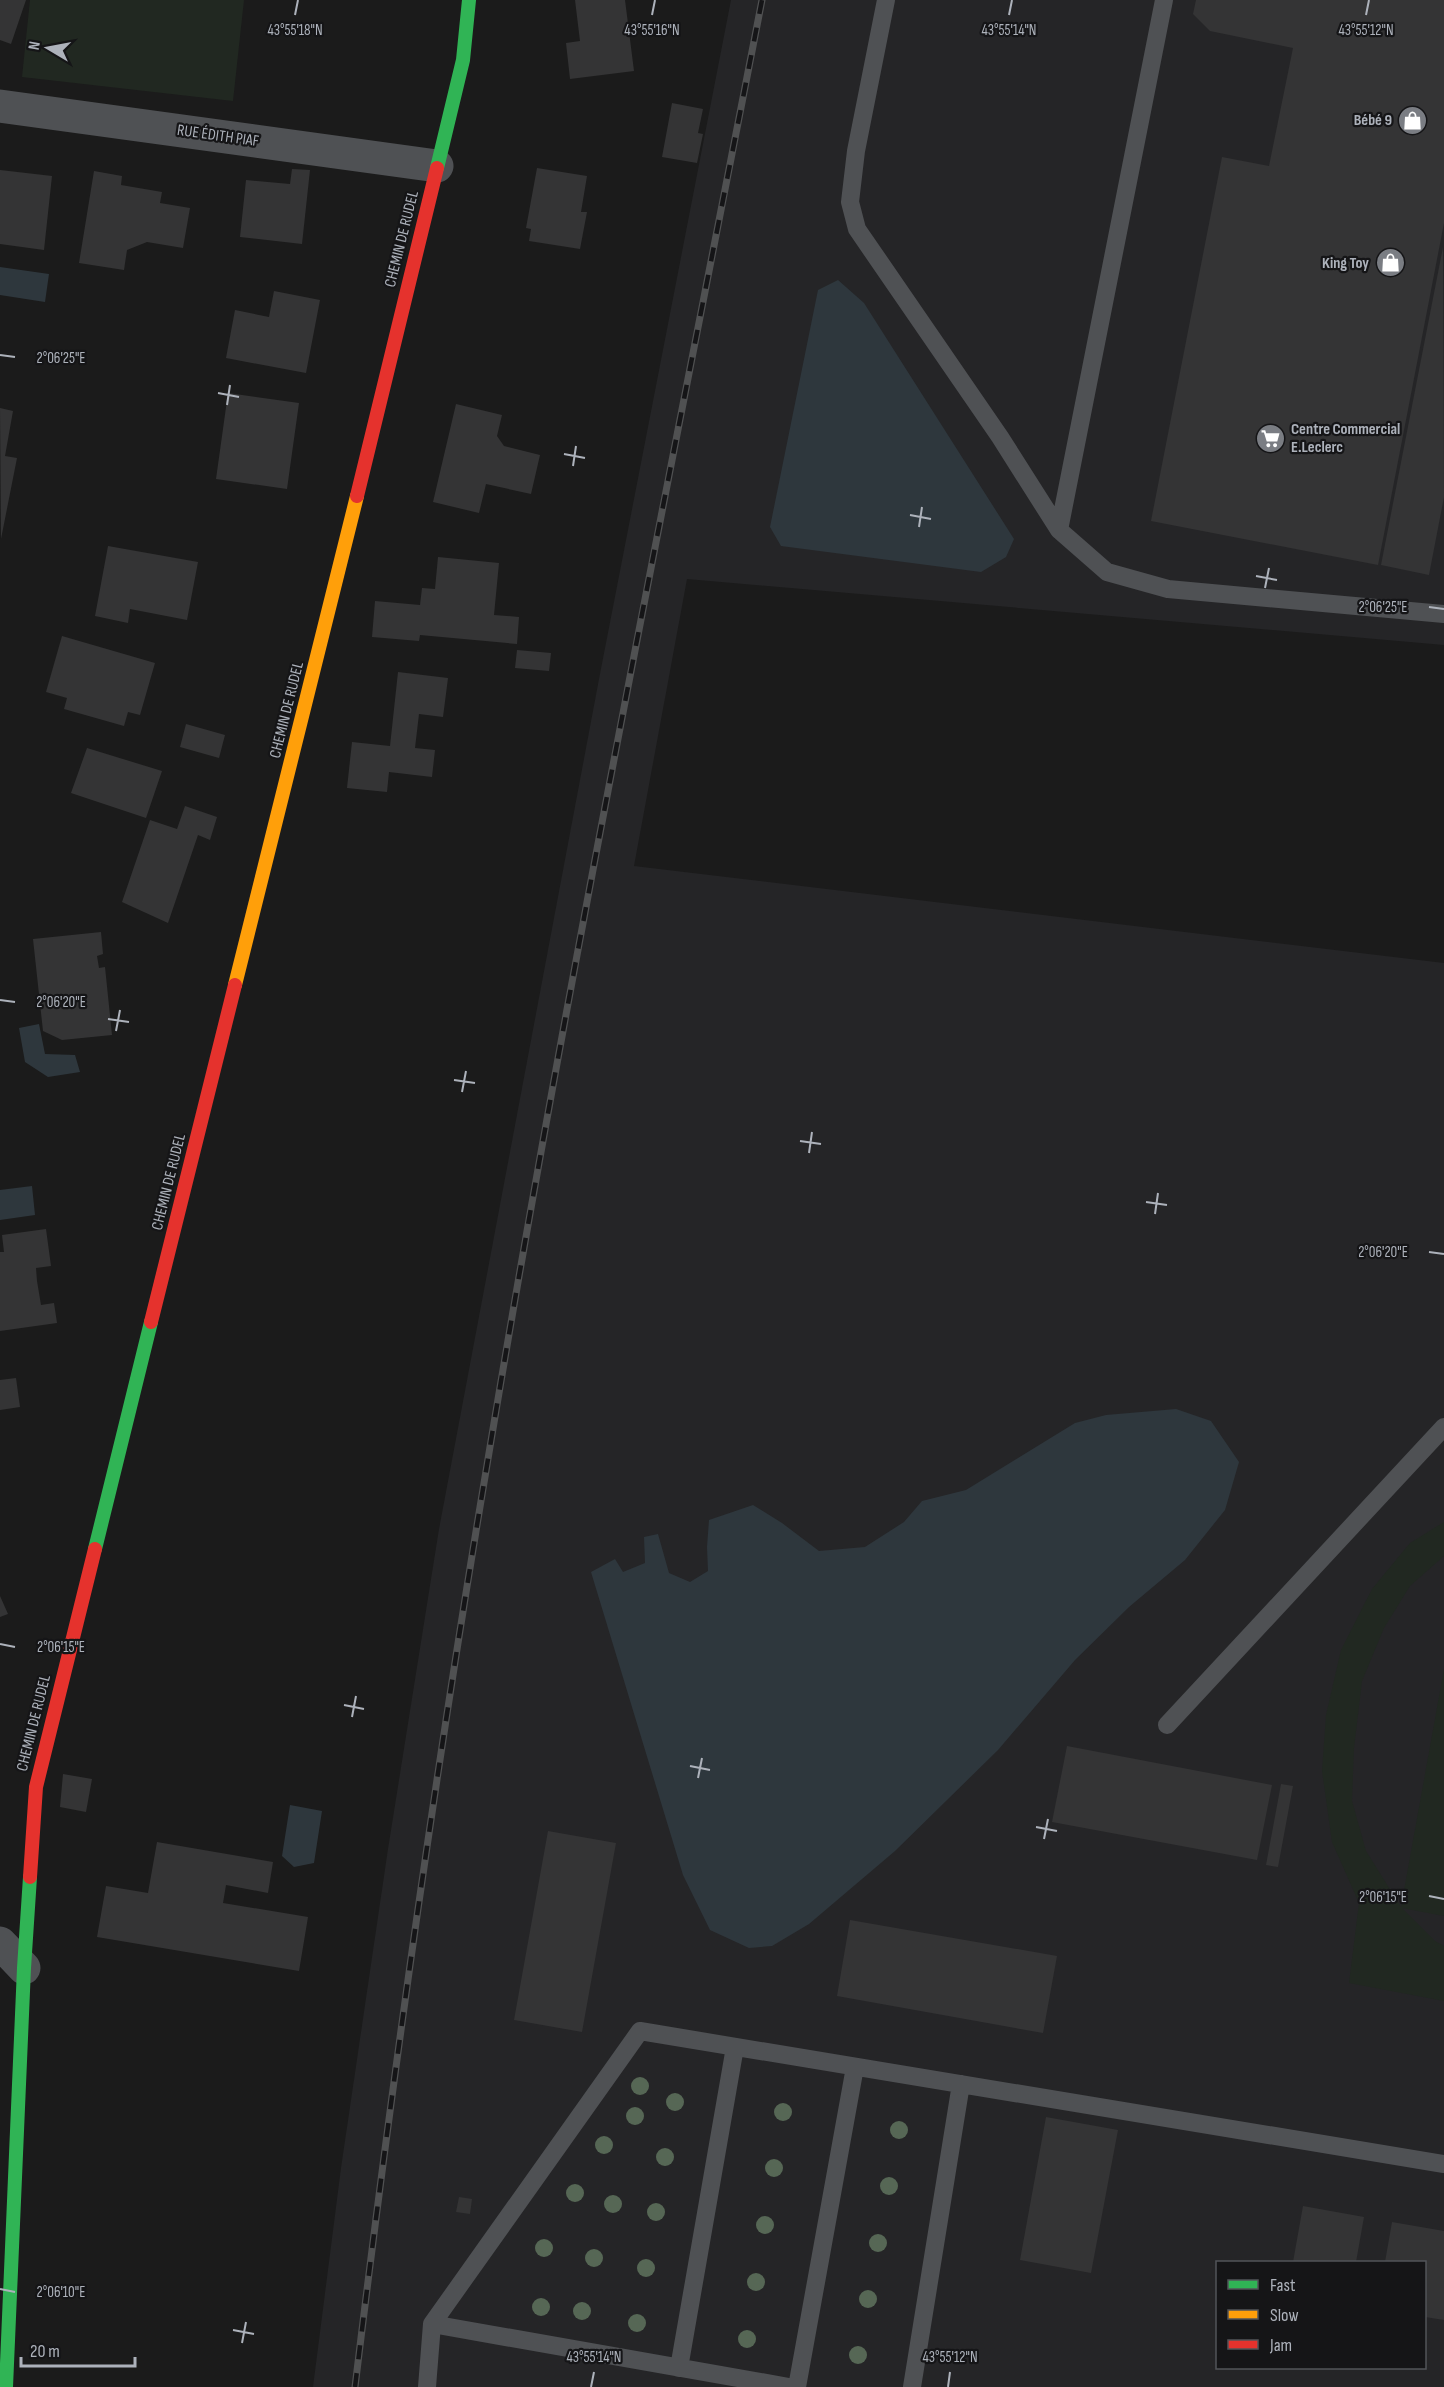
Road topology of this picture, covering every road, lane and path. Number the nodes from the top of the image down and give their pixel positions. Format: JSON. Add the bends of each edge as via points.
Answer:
{"nodes":[{"id":1,"x":469,"y":0,"type":"edge"},
{"id":2,"x":886,"y":0,"type":"edge"},
{"id":3,"x":1164,"y":0,"type":"edge"},
{"id":4,"x":0,"y":106,"type":"edge"},
{"id":5,"x":437,"y":166,"type":"junction"},
{"id":6,"x":1059,"y":530,"type":"junction"},
{"id":7,"x":1444,"y":614,"type":"edge"},
{"id":8,"x":1444,"y":1427,"type":"edge"},
{"id":9,"x":1167,"y":1725,"type":"dead end"},
{"id":10,"x":0,"y":1943,"type":"edge"},
{"id":11,"x":24,"y":1968,"type":"junction"},
{"id":12,"x":735,"y":2047,"type":"junction"},
{"id":13,"x":855,"y":2067,"type":"junction"},
{"id":14,"x":961,"y":2084,"type":"junction"},
{"id":15,"x":1444,"y":2164,"type":"edge"},
{"id":16,"x":432,"y":2324,"type":"junction"},
{"id":17,"x":680,"y":2368,"type":"junction"},
{"id":18,"x":6,"y":2387,"type":"edge"},
{"id":19,"x":427,"y":2387,"type":"edge"},
{"id":20,"x":789,"y":2387,"type":"edge"},
{"id":21,"x":797,"y":2387,"type":"edge"},
{"id":22,"x":912,"y":2387,"type":"edge"}],
"edges":[{"from":1,"to":5,"type":"street","name":"CHEMIN DE RUDEL","via":[[463,60]]},
{"from":2,"to":6,"type":"lane","via":[[856,151],[850,202],[857,229]]},
{"from":3,"to":6,"type":"lane"},
{"from":4,"to":5,"type":"street","name":"RUE ÉDITH PIAF"},
{"from":5,"to":11,"type":"street","name":"CHEMIN DE RUDEL","via":[[36,1786]]},
{"from":6,"to":7,"type":"lane","via":[[1107,572],[1168,589]]},
{"from":8,"to":9,"type":"lane"},
{"from":10,"to":11,"type":"street"},
{"from":11,"to":18,"type":"street","name":"CHEMIN DE RUDEL"},
{"from":12,"to":13,"type":"lane"},
{"from":12,"to":16,"type":"lane","via":[[640,2031]]},
{"from":12,"to":17,"type":"lane"},
{"from":13,"to":14,"type":"lane"},
{"from":13,"to":21,"type":"lane"},
{"from":14,"to":15,"type":"lane"},
{"from":14,"to":22,"type":"lane"},
{"from":16,"to":17,"type":"lane"},
{"from":16,"to":19,"type":"lane"},
{"from":17,"to":20,"type":"lane"}]}
